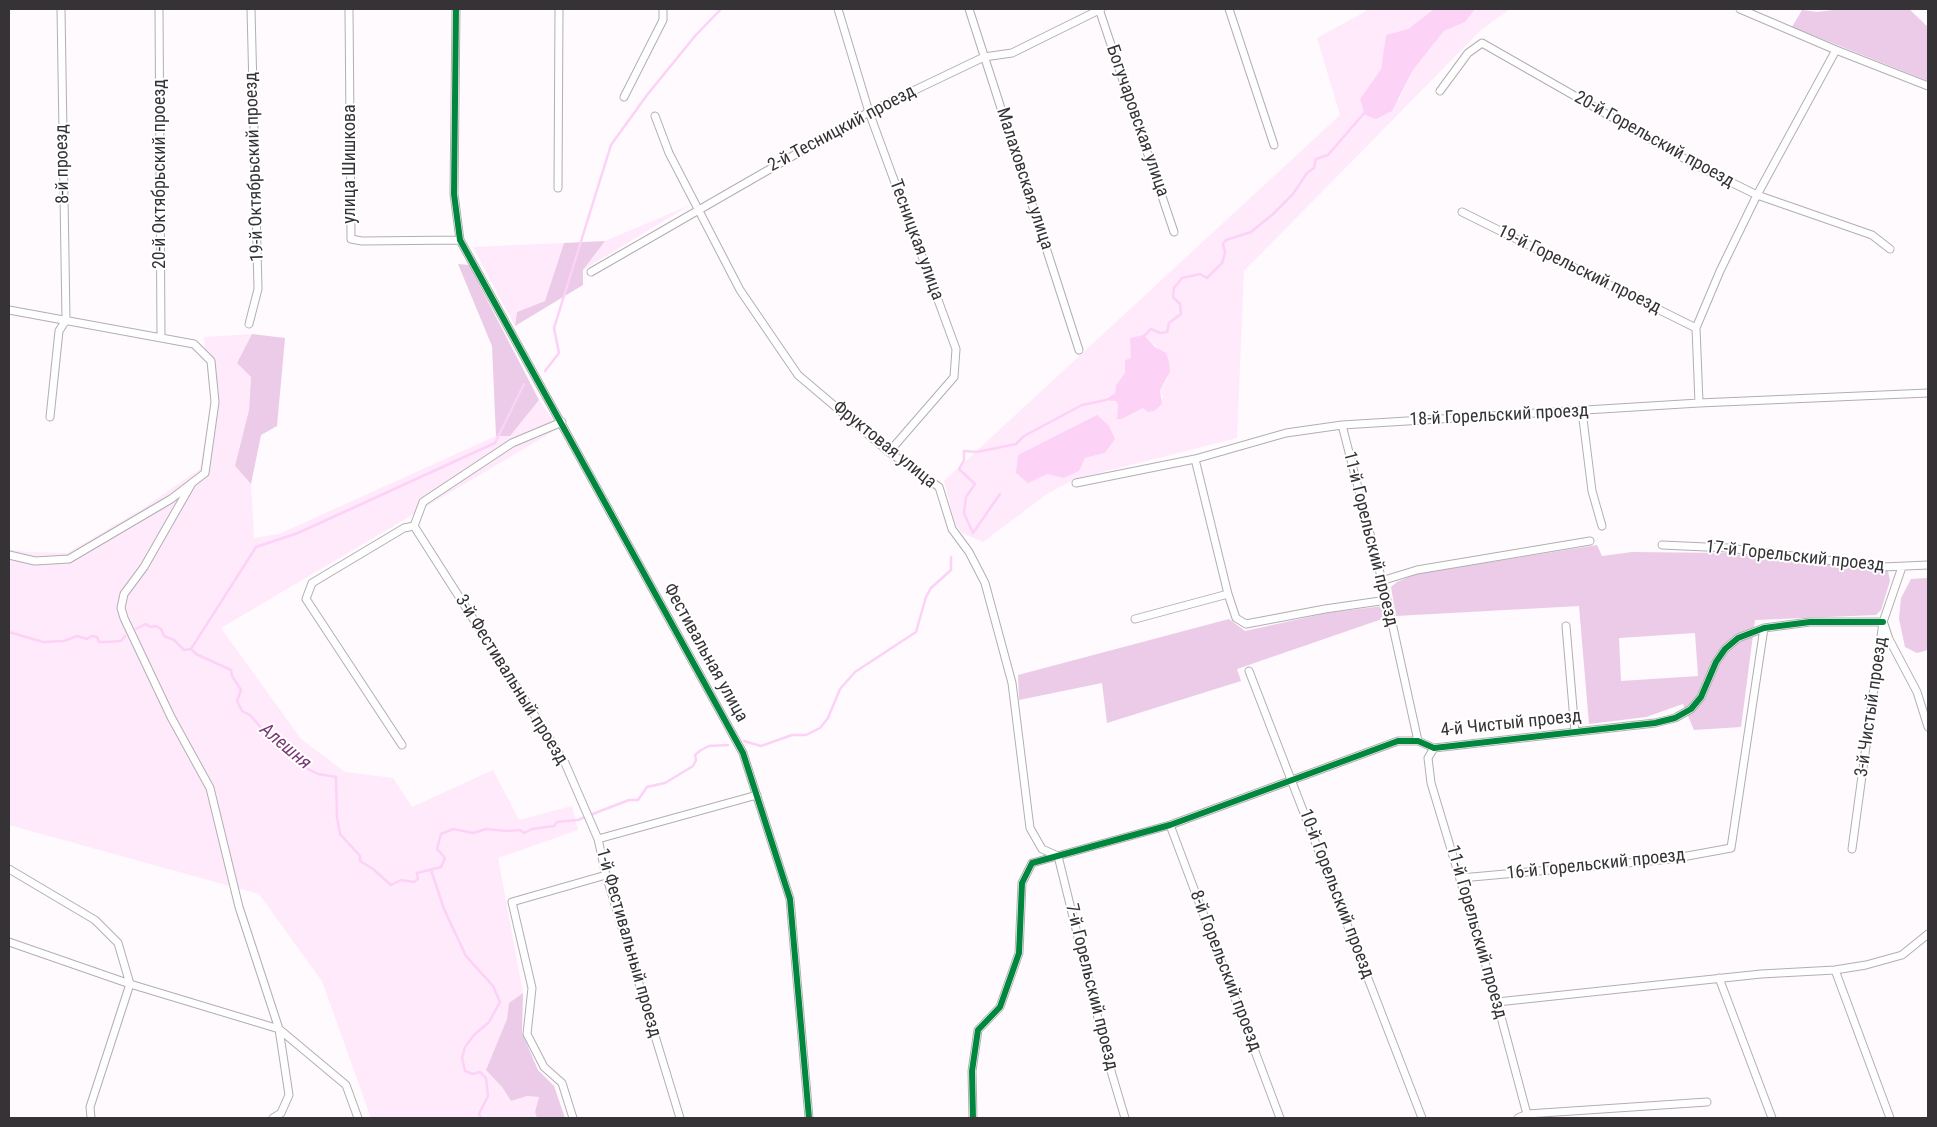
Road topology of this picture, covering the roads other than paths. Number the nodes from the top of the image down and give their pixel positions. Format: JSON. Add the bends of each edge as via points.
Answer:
{"nodes":[{"id":1,"x":61,"y":9,"type":"edge"},
{"id":2,"x":159,"y":9,"type":"edge"},
{"id":3,"x":251,"y":9,"type":"edge"},
{"id":4,"x":349,"y":9,"type":"edge"},
{"id":5,"x":456,"y":9,"type":"edge"},
{"id":6,"x":559,"y":9,"type":"edge"},
{"id":7,"x":663,"y":9,"type":"edge"},
{"id":8,"x":838,"y":9,"type":"edge"},
{"id":9,"x":969,"y":9,"type":"edge"},
{"id":10,"x":1100,"y":9,"type":"edge"},
{"id":11,"x":1229,"y":9,"type":"edge"},
{"id":12,"x":1740,"y":9,"type":"edge"},
{"id":13,"x":1836,"y":50,"type":"junction"},
{"id":14,"x":984,"y":57,"type":"junction"},
{"id":15,"x":1928,"y":86,"type":"edge"},
{"id":16,"x":1440,"y":91,"type":"dead end"},
{"id":17,"x":624,"y":97,"type":"dead end"},
{"id":18,"x":869,"y":112,"type":"junction"},
{"id":19,"x":655,"y":116,"type":"dead end"},
{"id":20,"x":1274,"y":145,"type":"dead end"},
{"id":21,"x":558,"y":188,"type":"dead end"},
{"id":22,"x":1757,"y":195,"type":"junction"},
{"id":23,"x":698,"y":208,"type":"junction"},
{"id":24,"x":1462,"y":212,"type":"dead end"},
{"id":25,"x":1174,"y":232,"type":"dead end"},
{"id":26,"x":460,"y":240,"type":"junction"},
{"id":27,"x":1890,"y":249,"type":"dead end"},
{"id":28,"x":591,"y":272,"type":"dead end"},
{"id":29,"x":9,"y":310,"type":"edge"},
{"id":30,"x":66,"y":320,"type":"junction"},
{"id":31,"x":249,"y":324,"type":"dead end"},
{"id":32,"x":1696,"y":328,"type":"junction"},
{"id":33,"x":161,"y":338,"type":"junction"},
{"id":34,"x":1079,"y":350,"type":"dead end"},
{"id":35,"x":1928,"y":392,"type":"edge"},
{"id":36,"x":1699,"y":403,"type":"junction"},
{"id":37,"x":1582,"y":411,"type":"junction"},
{"id":38,"x":50,"y":417,"type":"dead end"},
{"id":39,"x":562,"y":422,"type":"junction"},
{"id":40,"x":1342,"y":425,"type":"junction"},
{"id":41,"x":889,"y":452,"type":"junction"},
{"id":42,"x":1195,"y":459,"type":"junction"},
{"id":43,"x":192,"y":483,"type":"junction"},
{"id":44,"x":1076,"y":483,"type":"dead end"},
{"id":45,"x":414,"y":526,"type":"junction"},
{"id":46,"x":1602,"y":526,"type":"dead end"},
{"id":47,"x":1590,"y":541,"type":"dead end"},
{"id":48,"x":1662,"y":545,"type":"dead end"},
{"id":49,"x":9,"y":555,"type":"edge"},
{"id":50,"x":1928,"y":565,"type":"edge"},
{"id":51,"x":1902,"y":567,"type":"junction"},
{"id":52,"x":1381,"y":581,"type":"junction"},
{"id":53,"x":1228,"y":594,"type":"junction"},
{"id":54,"x":1386,"y":600,"type":"junction"},
{"id":55,"x":1135,"y":619,"type":"dead end"},
{"id":56,"x":1883,"y":622,"type":"junction"},
{"id":57,"x":1566,"y":626,"type":"dead end"},
{"id":58,"x":1764,"y":628,"type":"junction"},
{"id":59,"x":1249,"y":671,"type":"dead end"},
{"id":60,"x":1928,"y":727,"type":"edge"},
{"id":61,"x":1575,"y":732,"type":"junction"},
{"id":62,"x":1418,"y":741,"type":"junction"},
{"id":63,"x":402,"y":744,"type":"dead end"},
{"id":64,"x":1434,"y":748,"type":"junction"},
{"id":65,"x":1292,"y":781,"type":"junction"},
{"id":66,"x":757,"y":795,"type":"junction"},
{"id":67,"x":1170,"y":825,"type":"junction"},
{"id":68,"x":598,"y":839,"type":"junction"},
{"id":69,"x":1852,"y":849,"type":"dead end"},
{"id":70,"x":1058,"y":856,"type":"junction"},
{"id":71,"x":9,"y":868,"type":"edge"},
{"id":72,"x":606,"y":875,"type":"junction"},
{"id":73,"x":1461,"y":878,"type":"junction"},
{"id":74,"x":1928,"y":934,"type":"edge"},
{"id":75,"x":9,"y":942,"type":"edge"},
{"id":76,"x":1835,"y":970,"type":"junction"},
{"id":77,"x":1718,"y":978,"type":"junction"},
{"id":78,"x":130,"y":984,"type":"junction"},
{"id":79,"x":1497,"y":1002,"type":"junction"},
{"id":80,"x":279,"y":1029,"type":"junction"},
{"id":81,"x":1707,"y":1102,"type":"dead end"},
{"id":82,"x":1528,"y":1116,"type":"edge"},
{"id":83,"x":91,"y":1118,"type":"edge"},
{"id":84,"x":273,"y":1118,"type":"edge"},
{"id":85,"x":358,"y":1118,"type":"edge"},
{"id":86,"x":573,"y":1118,"type":"edge"},
{"id":87,"x":680,"y":1118,"type":"edge"},
{"id":88,"x":809,"y":1118,"type":"edge"},
{"id":89,"x":972,"y":1118,"type":"edge"},
{"id":90,"x":1125,"y":1118,"type":"edge"},
{"id":91,"x":1280,"y":1118,"type":"edge"},
{"id":92,"x":1422,"y":1118,"type":"edge"},
{"id":93,"x":1518,"y":1118,"type":"edge"},
{"id":94,"x":1772,"y":1118,"type":"edge"},
{"id":95,"x":1890,"y":1118,"type":"edge"}],
"edges":[{"from":1,"to":30,"type":"street","name":"8-й проезд"},
{"from":2,"to":33,"type":"street","name":"20-й Октябрьский проезд"},
{"from":3,"to":31,"type":"street","name":"19-й Октябрьский проезд","via":[[258,289]]},
{"from":4,"to":26,"type":"street","name":"улица Шишкова","via":[[351,239],[362,242]]},
{"from":5,"to":26,"type":"street","via":[[454,194]]},
{"from":6,"to":21,"type":"street"},
{"from":7,"to":17,"type":"street","via":[[663,20]]},
{"from":8,"to":18,"type":"street","name":"Тесницкая улица"},
{"from":9,"to":14,"type":"street","name":"Малаховская улица"},
{"from":10,"to":14,"type":"street","name":"2-й Тесницкий проезд","via":[[1012,53]]},
{"from":10,"to":25,"type":"street","name":"Богучаровская улица"},
{"from":11,"to":20,"type":"street"},
{"from":12,"to":13,"type":"street"},
{"from":13,"to":15,"type":"street"},
{"from":13,"to":22,"type":"street"},
{"from":14,"to":18,"type":"street","name":"2-й Тесницкий проезд"},
{"from":14,"to":34,"type":"street","name":"Малаховская улица"},
{"from":16,"to":22,"type":"street","name":"20-й Горельский проезд","via":[[1468,52],[1482,44],[1694,164]]},
{"from":18,"to":23,"type":"street","name":"2-й Тесницкий проезд"},
{"from":18,"to":41,"type":"street","name":"Тесницкая улица","via":[[956,349],[954,377]]},
{"from":19,"to":23,"type":"street","name":"Фруктовая улица","via":[[669,153]]},
{"from":22,"to":27,"type":"street","name":"20-й Горельский проезд","via":[[1872,235]]},
{"from":22,"to":32,"type":"street"},
{"from":23,"to":28,"type":"street","name":"2-й Тесницкий проезд"},
{"from":23,"to":41,"type":"street","name":"Фруктовая улица","via":[[740,290],[798,375]]},
{"from":24,"to":32,"type":"street","name":"19-й Горельский проезд"},
{"from":26,"to":39,"type":"street","name":"Фестивальная улица"},
{"from":29,"to":30,"type":"street"},
{"from":30,"to":33,"type":"street"},
{"from":30,"to":38,"type":"street","via":[[59,331]]},
{"from":32,"to":36,"type":"street"},
{"from":33,"to":43,"type":"street","via":[[194,344],[211,361],[215,402],[205,473]]},
{"from":35,"to":36,"type":"street","name":"18-й Горельский проезд"},
{"from":36,"to":37,"type":"street","name":"18-й Горельский проезд"},
{"from":37,"to":40,"type":"street","name":"18-й Горельский проезд"},
{"from":37,"to":46,"type":"street","via":[[1592,491]]},
{"from":39,"to":45,"type":"street","via":[[512,443],[423,502]]},
{"from":39,"to":66,"type":"street","name":"Фестивальная улица","via":[[743,753]]},
{"from":40,"to":42,"type":"street","name":"18-й Горельский проезд","via":[[1286,434]]},
{"from":40,"to":52,"type":"street","name":"11-й Горельский проезд"},
{"from":41,"to":70,"type":"street","name":"Фруктовая улица","via":[[939,487],[952,530],[969,552],[985,583],[1012,683],[1030,828],[1042,849]]},
{"from":42,"to":44,"type":"street","name":"18-й Горельский проезд"},
{"from":42,"to":53,"type":"street"},
{"from":43,"to":49,"type":"street","via":[[171,499],[69,559],[35,561]]},
{"from":43,"to":80,"type":"street","via":[[144,567],[124,594],[121,608],[170,717],[210,788],[239,907]]},
{"from":45,"to":63,"type":"street","via":[[404,528],[312,583],[306,599]]},
{"from":45,"to":68,"type":"street","name":"3-й Фестивальный проезд","via":[[565,762]]},
{"from":47,"to":52,"type":"street","via":[[1416,570]]},
{"from":48,"to":51,"type":"street","name":"17-й Горельский проезд","via":[[1728,548]]},
{"from":50,"to":51,"type":"street","name":"17-й Горельский проезд"},
{"from":51,"to":56,"type":"street","name":"3-й Чистый проезд"},
{"from":52,"to":54,"type":"street","name":"11-й Горельский проезд"},
{"from":53,"to":54,"type":"street","via":[[1236,618],[1246,624]]},
{"from":53,"to":55,"type":"street"},
{"from":54,"to":62,"type":"street","name":"11-й Горельский проезд"},
{"from":56,"to":58,"type":"street","name":"4-й Чистый проезд","via":[[1810,622]]},
{"from":56,"to":60,"type":"street","via":[[1917,692]]},
{"from":56,"to":69,"type":"street","name":"3-й Чистый проезд"},
{"from":57,"to":61,"type":"street","name":"4-й Чистый проезд"},
{"from":58,"to":61,"type":"street","name":"4-й Чистый проезд","via":[[1738,638],[1725,649],[1702,697],[1691,709],[1675,718]]},
{"from":58,"to":73,"type":"street","name":"16-й Горельский проезд","via":[[1731,848],[1671,860]]},
{"from":59,"to":65,"type":"street","name":"10-й Горельский проезд"},
{"from":61,"to":64,"type":"street","name":"4-й Чистый проезд"},
{"from":62,"to":64,"type":"street","name":"4-й Чистый проезд"},
{"from":62,"to":65,"type":"street","name":"4-й Чистый проезд","via":[[1398,741]]},
{"from":64,"to":73,"type":"street","name":"11-й Горельский проезд","via":[[1428,758],[1431,783]]},
{"from":65,"to":67,"type":"street","name":"4-й Чистый проезд"},
{"from":65,"to":92,"type":"street","name":"10-й Горельский проезд"},
{"from":66,"to":68,"type":"street","name":"1-й Фестивальный проезд"},
{"from":66,"to":88,"type":"street","name":"Фестивальная улица","via":[[790,899]]},
{"from":67,"to":70,"type":"street","name":"4-й Чистый проезд"},
{"from":67,"to":91,"type":"street","name":"8-й Горельский проезд"},
{"from":68,"to":72,"type":"street","name":"1-й Фестивальный проезд"},
{"from":70,"to":89,"type":"street","name":"4-й Чистый проезд","via":[[1032,862],[1022,883],[1019,953],[1000,1007],[978,1030],[972,1071]]},
{"from":70,"to":90,"type":"street","name":"7-й Горельский проезд"},
{"from":71,"to":78,"type":"street","via":[[95,920],[118,943]]},
{"from":72,"to":86,"type":"street","via":[[512,902],[532,988],[527,1034],[544,1067],[562,1084]]},
{"from":72,"to":87,"type":"street","name":"1-й Фестивальный проезд"},
{"from":73,"to":79,"type":"street","name":"11-й Горельский проезд"},
{"from":74,"to":76,"type":"street","via":[[1902,955]]},
{"from":75,"to":78,"type":"street"},
{"from":76,"to":77,"type":"street"},
{"from":76,"to":95,"type":"street"},
{"from":77,"to":79,"type":"street"},
{"from":77,"to":94,"type":"street"},
{"from":78,"to":80,"type":"street"},
{"from":78,"to":83,"type":"street","via":[[90,1107]]},
{"from":79,"to":82,"type":"street","name":"11-й Горельский проезд"},
{"from":80,"to":84,"type":"street","via":[[289,1095],[281,1113]]},
{"from":80,"to":85,"type":"street","via":[[346,1085]]},
{"from":81,"to":82,"type":"street"},
{"from":82,"to":93,"type":"street"}]}
